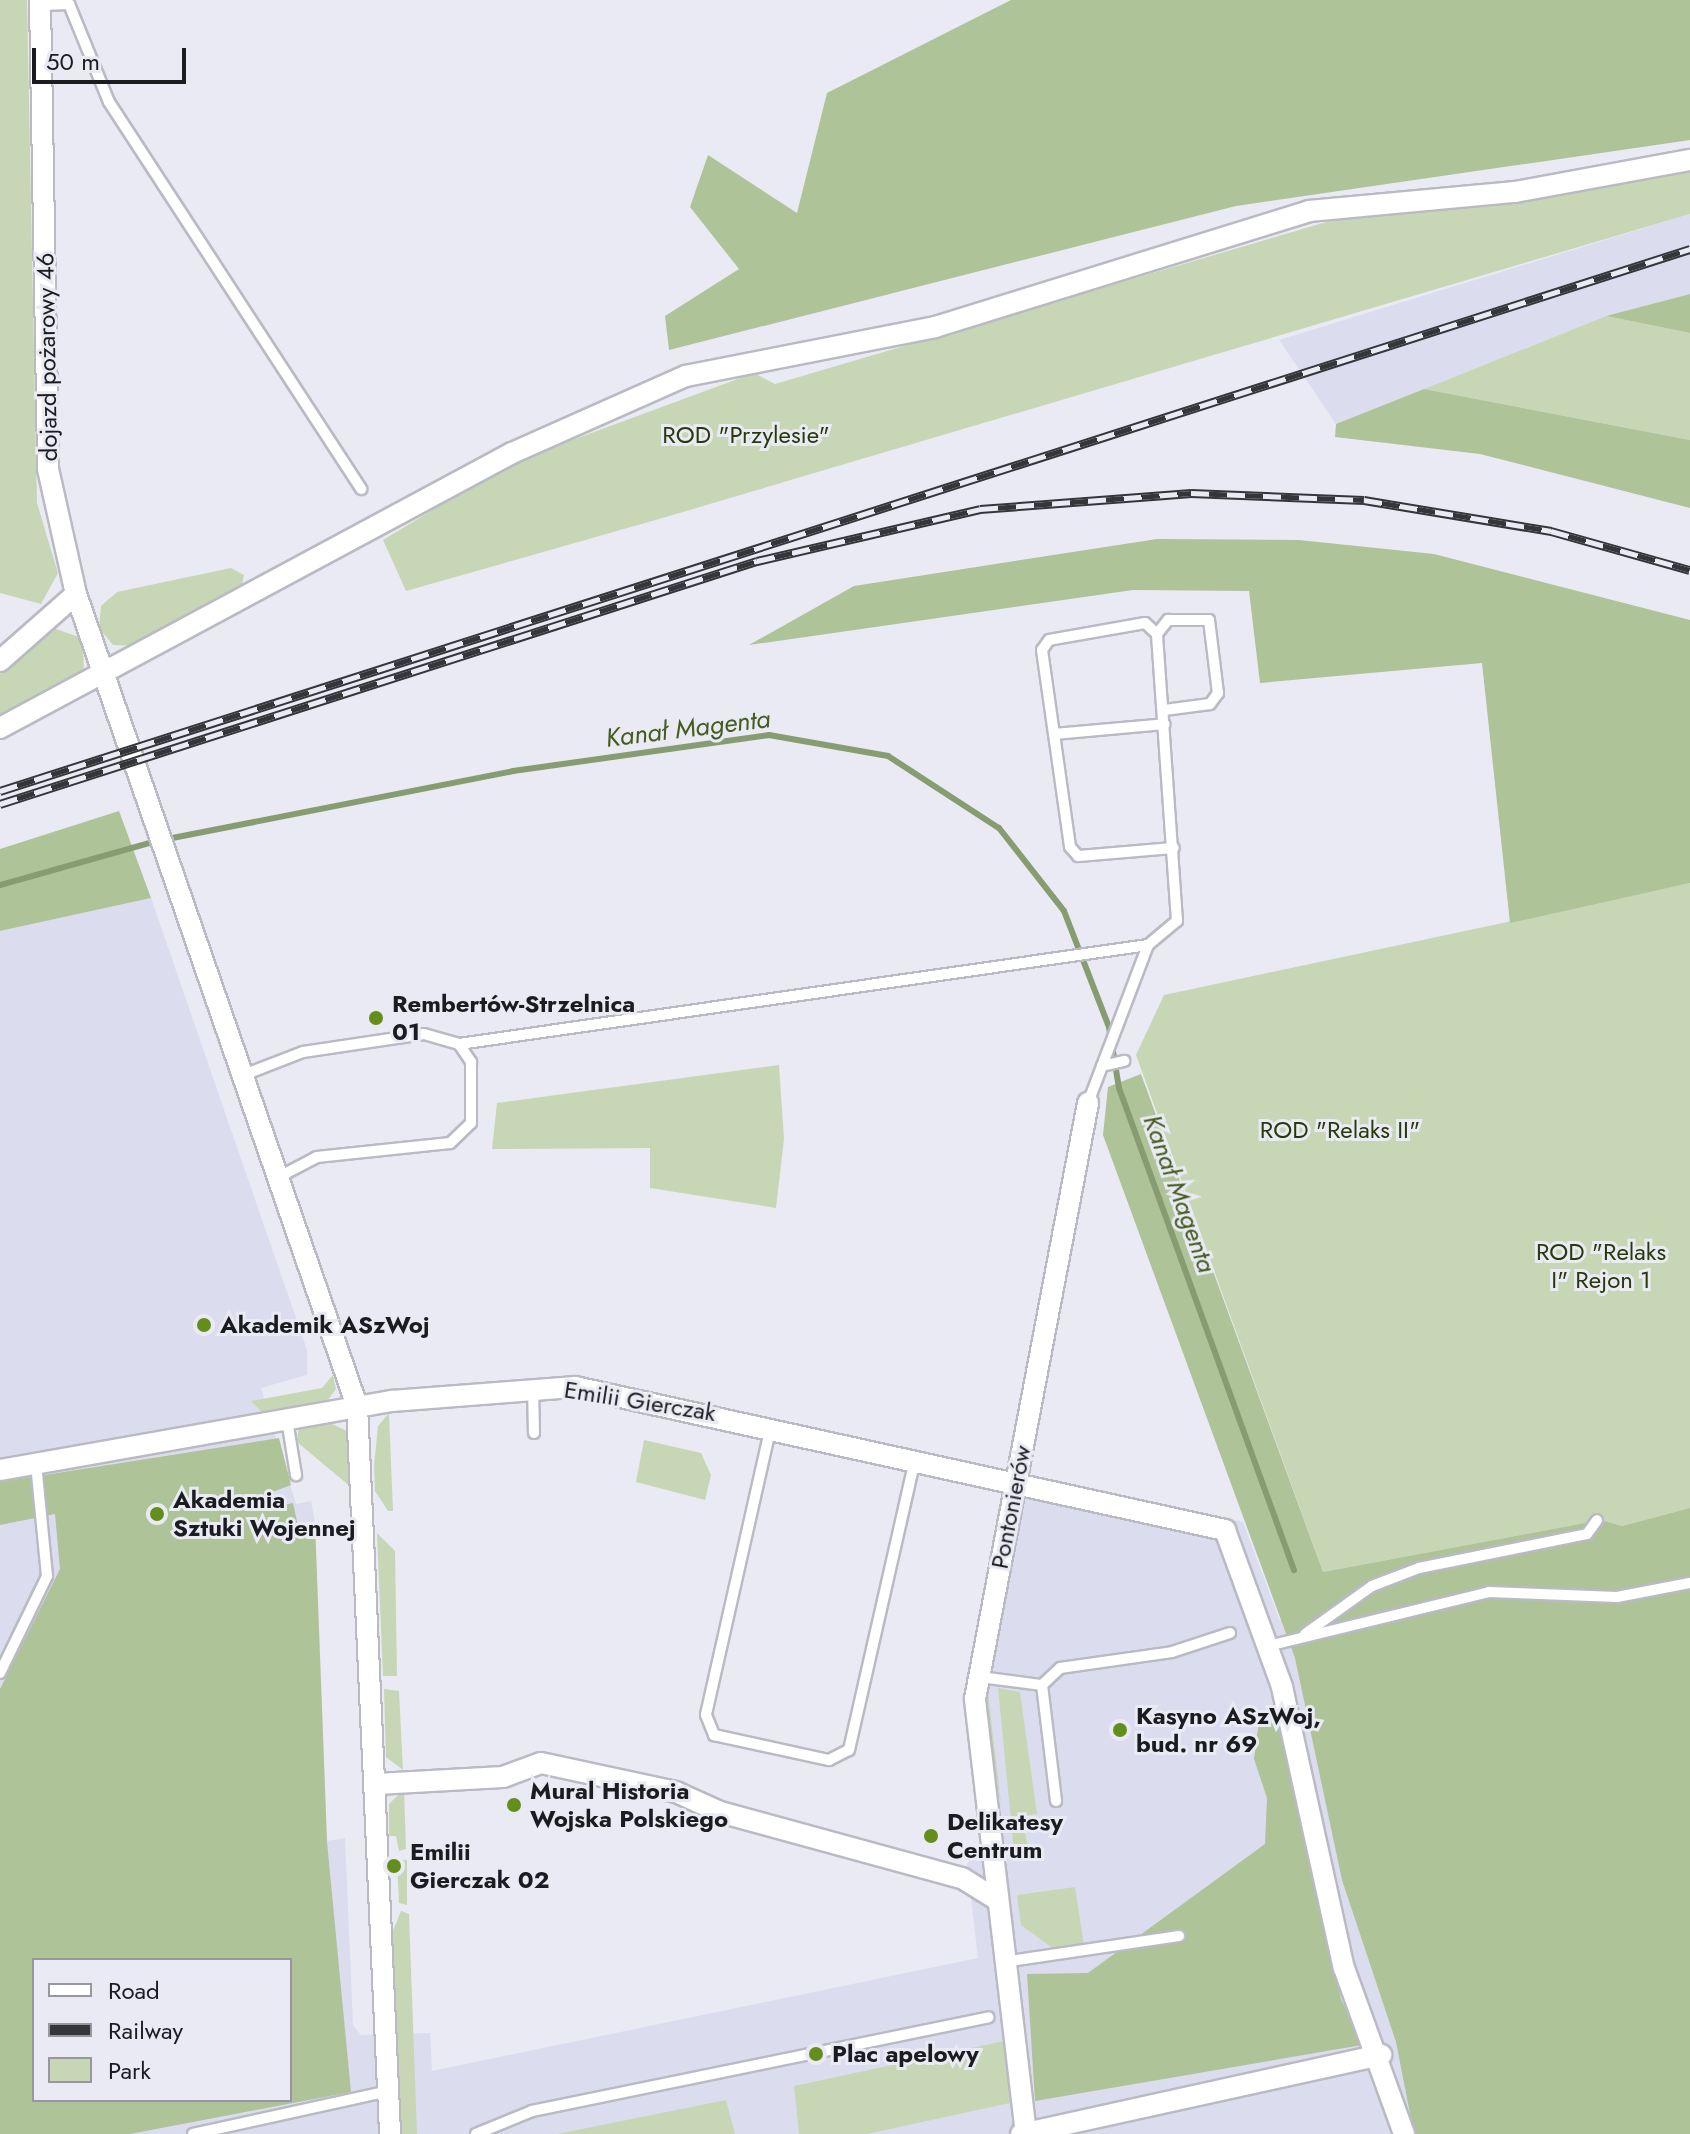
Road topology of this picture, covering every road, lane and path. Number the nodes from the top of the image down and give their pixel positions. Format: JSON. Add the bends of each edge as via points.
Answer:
{"nodes":[{"id":1,"x":72,"y":2,"type":"edge"},
{"id":2,"x":40,"y":3,"type":"edge"},
{"id":3,"x":1690,"y":160,"type":"edge"},
{"id":4,"x":361,"y":489,"type":"dead end"},
{"id":5,"x":76,"y":594,"type":"junction"},
{"id":6,"x":1157,"y":634,"type":"junction"},
{"id":7,"x":0,"y":661,"type":"edge"},
{"id":8,"x":106,"y":670,"type":"junction"},
{"id":9,"x":1164,"y":710,"type":"junction"},
{"id":10,"x":1165,"y":724,"type":"junction"},
{"id":11,"x":0,"y":728,"type":"edge"},
{"id":12,"x":1054,"y":734,"type":"junction"},
{"id":13,"x":1174,"y":848,"type":"junction"},
{"id":14,"x":1148,"y":945,"type":"junction"},
{"id":15,"x":459,"y":1044,"type":"junction"},
{"id":16,"x":1124,"y":1061,"type":"dead end"},
{"id":17,"x":1102,"y":1066,"type":"junction"},
{"id":18,"x":241,"y":1076,"type":"junction"},
{"id":19,"x":1088,"y":1103,"type":"joint"},
{"id":20,"x":273,"y":1179,"type":"junction"},
{"id":21,"x":533,"y":1387,"type":"junction"},
{"id":22,"x":357,"y":1406,"type":"junction"},
{"id":23,"x":287,"y":1420,"type":"junction"},
{"id":24,"x":771,"y":1425,"type":"junction"},
{"id":25,"x":534,"y":1433,"type":"dead end"},
{"id":26,"x":915,"y":1458,"type":"junction"},
{"id":27,"x":36,"y":1463,"type":"junction"},
{"id":28,"x":0,"y":1470,"type":"edge"},
{"id":29,"x":296,"y":1475,"type":"dead end"},
{"id":30,"x":1016,"y":1480,"type":"junction"},
{"id":31,"x":1597,"y":1520,"type":"dead end"},
{"id":32,"x":1690,"y":1583,"type":"edge"},
{"id":33,"x":1230,"y":1633,"type":"dead end"},
{"id":34,"x":1300,"y":1638,"type":"junction"},
{"id":35,"x":1268,"y":1646,"type":"junction"},
{"id":36,"x":0,"y":1673,"type":"edge"},
{"id":37,"x":980,"y":1677,"type":"junction"},
{"id":38,"x":1042,"y":1685,"type":"junction"},
{"id":39,"x":377,"y":1784,"type":"junction"},
{"id":40,"x":1056,"y":1801,"type":"dead end"},
{"id":41,"x":990,"y":1859,"type":"junction"},
{"id":42,"x":962,"y":1878,"type":"junction"},
{"id":43,"x":994,"y":1898,"type":"junction"},
{"id":44,"x":1179,"y":1936,"type":"dead end"},
{"id":45,"x":1001,"y":1962,"type":"junction"},
{"id":46,"x":988,"y":2017,"type":"dead end"},
{"id":47,"x":1381,"y":2055,"type":"junction"},
{"id":48,"x":388,"y":2091,"type":"junction"},
{"id":49,"x":193,"y":2134,"type":"edge"},
{"id":50,"x":390,"y":2134,"type":"edge"},
{"id":51,"x":476,"y":2134,"type":"edge"},
{"id":52,"x":1024,"y":2134,"type":"edge"},
{"id":53,"x":1404,"y":2134,"type":"edge"}],
"edges":[{"from":1,"to":2,"type":"lane"},
{"from":1,"to":4,"type":"lane","via":[[109,102]]},
{"from":2,"to":5,"type":"street","name":"dojazd pożarowy 46","via":[[48,469]]},
{"from":3,"to":8,"type":"street","via":[[1515,192],[1309,211],[935,327],[686,376],[512,453]]},
{"from":5,"to":7,"type":"street"},
{"from":5,"to":8,"type":"street","name":"dojazd pożarowy 46"},
{"from":6,"to":9,"type":"lane"},
{"from":6,"to":9,"type":"lane","via":[[1168,620],[1209,620],[1218,693],[1210,704]]},
{"from":6,"to":12,"type":"lane","via":[[1145,623],[1049,640],[1042,650]]},
{"from":8,"to":11,"type":"street"},
{"from":8,"to":18,"type":"street","name":"dojazd pożarowy 46"},
{"from":9,"to":10,"type":"lane"},
{"from":10,"to":12,"type":"lane"},
{"from":10,"to":13,"type":"lane"},
{"from":12,"to":13,"type":"lane","via":[[1070,847],[1078,856]]},
{"from":13,"to":14,"type":"lane","name":"Pontonierów","via":[[1177,921]]},
{"from":14,"to":15,"type":"lane"},
{"from":14,"to":17,"type":"lane","name":"Pontonierów"},
{"from":15,"to":18,"type":"lane","via":[[424,1034],[303,1052]]},
{"from":15,"to":20,"type":"lane","via":[[471,1062],[474,1106],[463,1135],[404,1151],[317,1157]]},
{"from":16,"to":17,"type":"lane"},
{"from":17,"to":19,"type":"lane","name":"Pontonierów"},
{"from":18,"to":20,"type":"street","name":"dojazd pożarowy 46"},
{"from":19,"to":30,"type":"street","name":"Pontonierów"},
{"from":20,"to":22,"type":"street","name":"dojazd pożarowy 46"},
{"from":21,"to":22,"type":"street","name":"Emilii Gierczak"},
{"from":21,"to":24,"type":"street","name":"Emilii Gierczak","via":[[600,1390]]},
{"from":21,"to":25,"type":"lane"},
{"from":22,"to":23,"type":"street","name":"Emilii Gierczak"},
{"from":22,"to":39,"type":"street","name":"dojazd pożarowy 46"},
{"from":23,"to":27,"type":"street","name":"Emilii Gierczak"},
{"from":23,"to":29,"type":"lane"},
{"from":24,"to":26,"type":"street","name":"Emilii Gierczak"},
{"from":24,"to":26,"type":"lane","via":[[706,1715],[714,1735],[829,1760],[849,1750]]},
{"from":26,"to":30,"type":"street","name":"Emilii Gierczak"},
{"from":27,"to":28,"type":"street","name":"Emilii Gierczak"},
{"from":27,"to":36,"type":"lane","via":[[47,1576]]},
{"from":30,"to":35,"type":"street","name":"Emilii Gierczak","via":[[1225,1530]]},
{"from":30,"to":37,"type":"street","name":"Pontonierów"},
{"from":31,"to":34,"type":"lane","via":[[1587,1534],[1419,1568],[1372,1586]]},
{"from":32,"to":34,"type":"lane","via":[[1617,1597],[1489,1592]]},
{"from":33,"to":38,"type":"lane","via":[[1172,1652],[1060,1668]]},
{"from":34,"to":35,"type":"lane"},
{"from":35,"to":47,"type":"street","via":[[1344,1968]]},
{"from":37,"to":38,"type":"lane"},
{"from":37,"to":41,"type":"street","name":"Pontonierów"},
{"from":38,"to":40,"type":"lane"},
{"from":39,"to":42,"type":"street","via":[[503,1777],[541,1763],[676,1792],[720,1812]]},
{"from":39,"to":48,"type":"street","name":"dojazd pożarowy 46"},
{"from":41,"to":42,"type":"street"},
{"from":41,"to":43,"type":"street","name":"Pontonierów"},
{"from":42,"to":43,"type":"street"},
{"from":43,"to":45,"type":"street","name":"Pontonierów"},
{"from":44,"to":45,"type":"lane"},
{"from":45,"to":52,"type":"street","name":"Pontonierów"},
{"from":46,"to":51,"type":"lane","via":[[532,2111]]},
{"from":47,"to":52,"type":"street"},
{"from":47,"to":53,"type":"street"},
{"from":48,"to":49,"type":"lane"},
{"from":48,"to":50,"type":"street","name":"dojazd pożarowy 46"}]}
